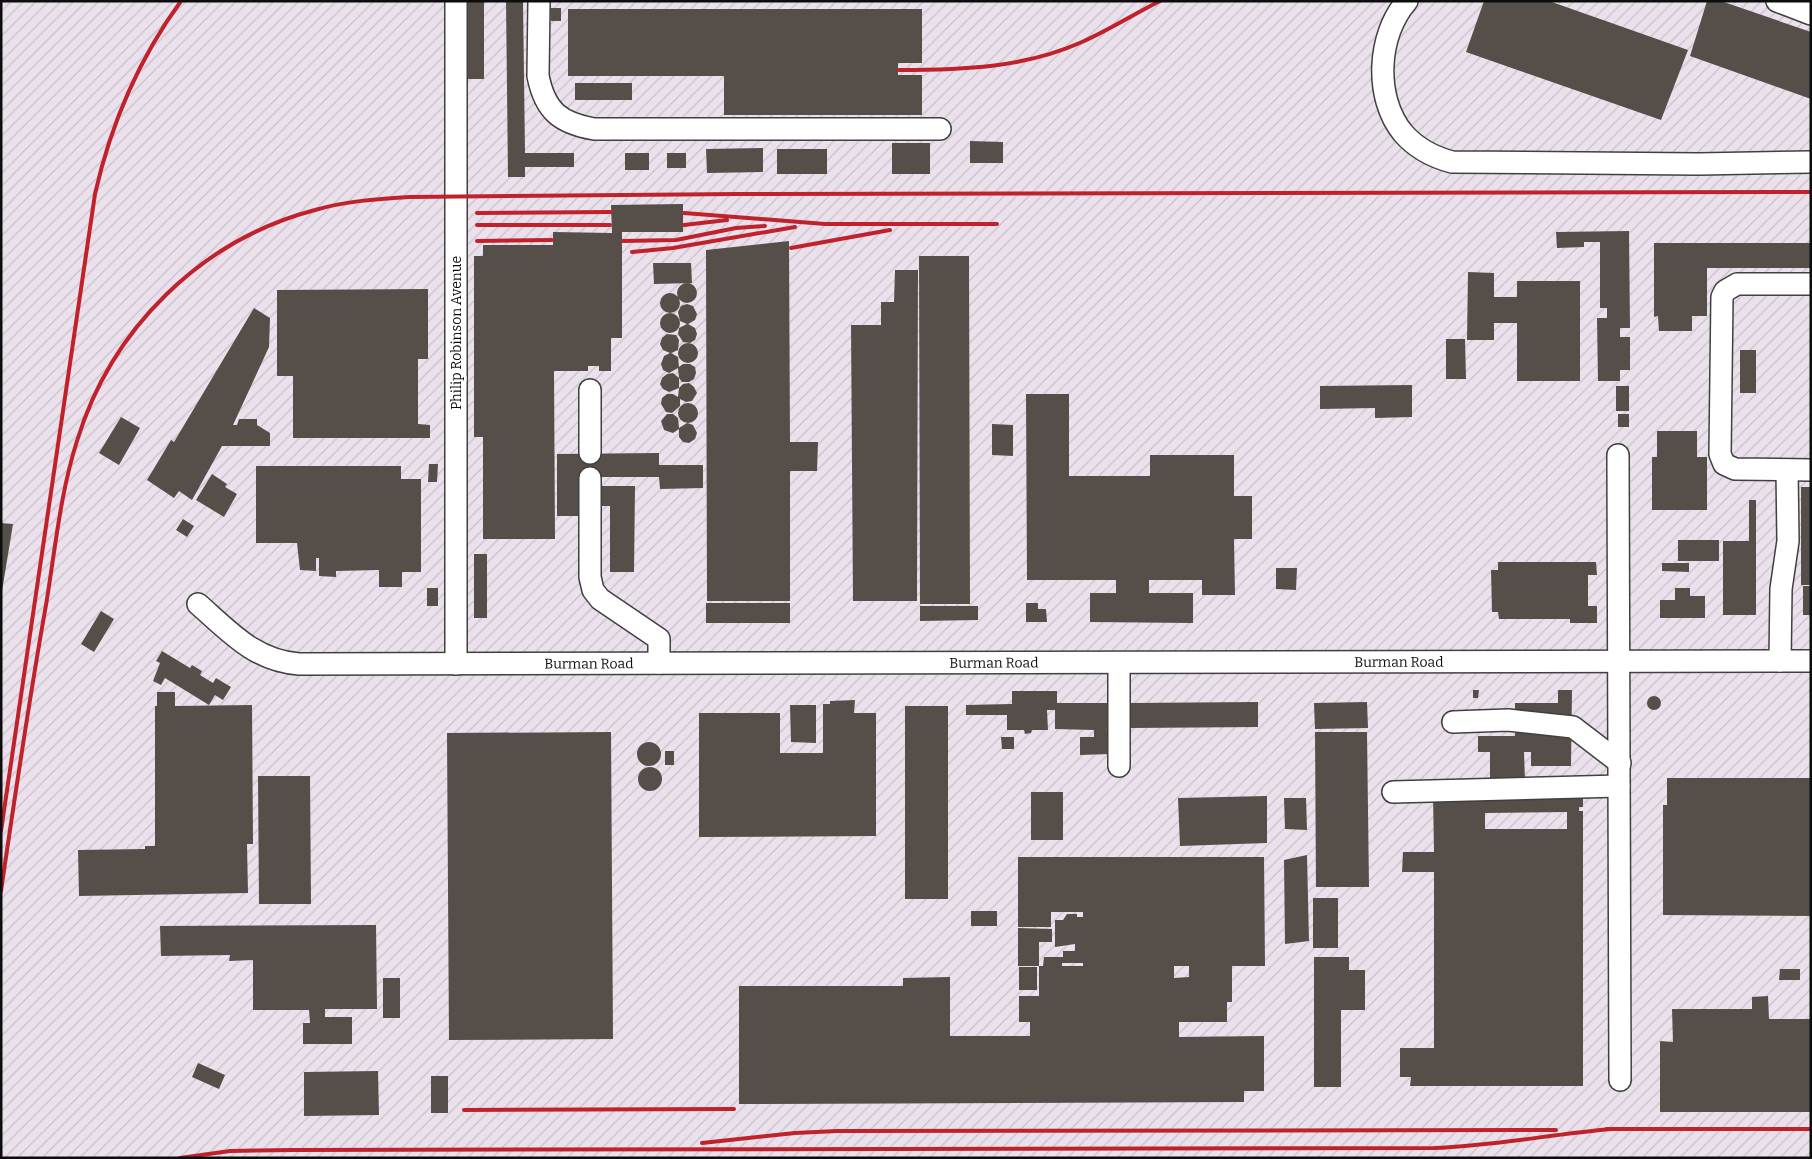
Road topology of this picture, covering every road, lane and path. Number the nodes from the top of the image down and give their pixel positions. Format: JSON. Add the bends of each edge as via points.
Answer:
{"nodes":[{"id":1,"x":456,"y":1,"type":"edge"},
{"id":2,"x":539,"y":1,"type":"edge"},
{"id":3,"x":1407,"y":1,"type":"edge"},
{"id":4,"x":1777,"y":1,"type":"edge"},
{"id":5,"x":1811,"y":14,"type":"edge"},
{"id":6,"x":940,"y":129,"type":"dead end"},
{"id":7,"x":1811,"y":162,"type":"edge"},
{"id":8,"x":1811,"y":284,"type":"edge"},
{"id":9,"x":590,"y":390,"type":"dead end"},
{"id":10,"x":590,"y":453,"type":"dead end"},
{"id":11,"x":1618,"y":455,"type":"dead end"},
{"id":12,"x":1787,"y":470,"type":"junction"},
{"id":13,"x":1811,"y":470,"type":"edge"},
{"id":14,"x":590,"y":478,"type":"dead end"},
{"id":15,"x":198,"y":604,"type":"dead end"},
{"id":16,"x":1780,"y":661,"type":"junction"},
{"id":17,"x":1811,"y":661,"type":"edge"},
{"id":18,"x":1620,"y":662,"type":"junction"},
{"id":19,"x":659,"y":663,"type":"junction"},
{"id":20,"x":1119,"y":663,"type":"junction"},
{"id":21,"x":456,"y":664,"type":"junction"},
{"id":22,"x":1452,"y":722,"type":"dead end"},
{"id":23,"x":1620,"y":764,"type":"junction"},
{"id":24,"x":1119,"y":766,"type":"dead end"},
{"id":25,"x":1620,"y":786,"type":"junction"},
{"id":26,"x":1392,"y":792,"type":"dead end"},
{"id":27,"x":1620,"y":1080,"type":"dead end"}],
"edges":[{"from":1,"to":21,"type":"street","name":"Philip Robinson Avenue"},
{"from":2,"to":6,"type":"street","via":[[540,86],[543,97],[553,112],[575,125],[594,129]]},
{"from":3,"to":7,"type":"street","via":[[1394,20],[1386,41],[1384,85],[1395,121],[1403,133],[1438,159],[1452,162],[1699,164]]},
{"from":4,"to":5,"type":"street"},
{"from":8,"to":12,"type":"street","via":[[1737,284],[1725,291],[1720,304],[1724,464],[1735,470]]},
{"from":9,"to":10,"type":"street"},
{"from":11,"to":18,"type":"street"},
{"from":12,"to":13,"type":"street"},
{"from":12,"to":16,"type":"street","via":[[1788,541],[1780,590]]},
{"from":14,"to":19,"type":"street","via":[[590,577],[593,590],[600,599],[659,639]]},
{"from":15,"to":21,"type":"street","name":"Burman Road","via":[[250,649],[286,664]]},
{"from":16,"to":17,"type":"street","name":"Burman Road"},
{"from":16,"to":18,"type":"street","name":"Burman Road"},
{"from":18,"to":20,"type":"street","name":"Burman Road"},
{"from":18,"to":23,"type":"street"},
{"from":19,"to":20,"type":"street","name":"Burman Road"},
{"from":19,"to":21,"type":"street","name":"Burman Road"},
{"from":20,"to":24,"type":"street"},
{"from":22,"to":23,"type":"street","via":[[1508,720],[1573,727]]},
{"from":23,"to":25,"type":"street"},
{"from":25,"to":26,"type":"street"},
{"from":25,"to":27,"type":"street"}]}
